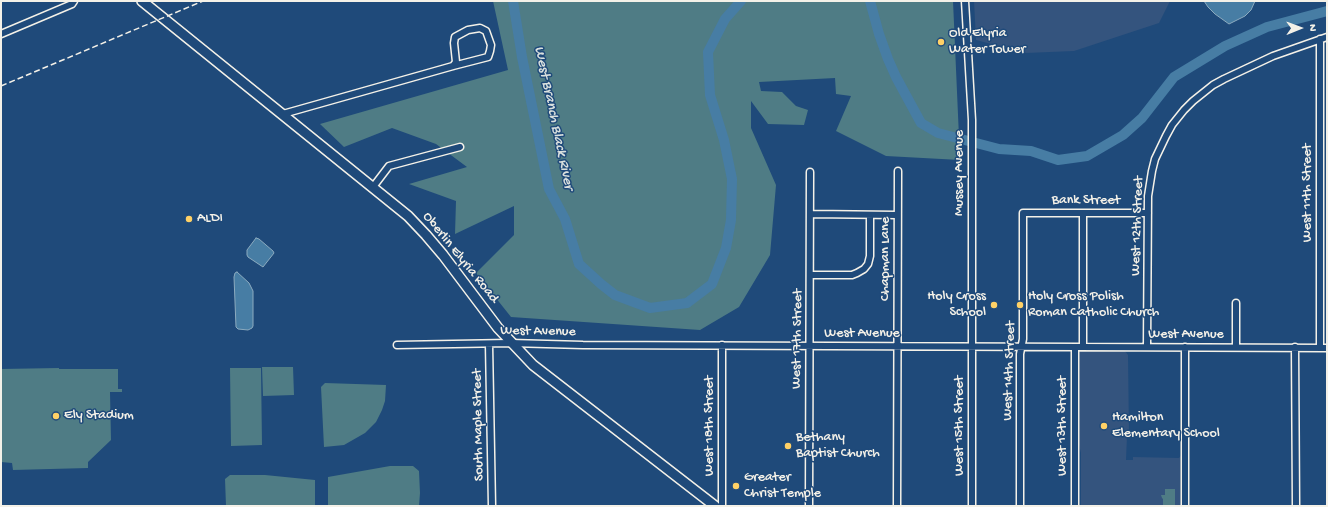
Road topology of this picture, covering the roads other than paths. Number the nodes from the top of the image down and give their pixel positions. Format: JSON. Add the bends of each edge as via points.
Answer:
{"nodes":[{"id":1,"x":74,"y":1,"type":"edge"},
{"id":2,"x":142,"y":1,"type":"edge"},
{"id":3,"x":965,"y":1,"type":"edge"},
{"id":4,"x":1,"y":34,"type":"edge"},
{"id":5,"x":1327,"y":38,"type":"edge"},
{"id":6,"x":1320,"y":39,"type":"junction"},
{"id":7,"x":453,"y":66,"type":"junction"},
{"id":8,"x":283,"y":114,"type":"junction"},
{"id":9,"x":460,"y":147,"type":"dead end"},
{"id":10,"x":898,"y":171,"type":"dead end"},
{"id":11,"x":810,"y":172,"type":"dead end"},
{"id":12,"x":373,"y":187,"type":"junction"},
{"id":13,"x":1023,"y":212,"type":"joint"},
{"id":14,"x":1084,"y":213,"type":"junction"},
{"id":15,"x":1148,"y":213,"type":"junction"},
{"id":16,"x":811,"y":214,"type":"junction"},
{"id":17,"x":870,"y":215,"type":"junction"},
{"id":18,"x":897,"y":215,"type":"junction"},
{"id":19,"x":810,"y":275,"type":"junction"},
{"id":20,"x":1236,"y":303,"type":"dead end"},
{"id":21,"x":510,"y":343,"type":"junction"},
{"id":22,"x":489,"y":344,"type":"junction"},
{"id":23,"x":397,"y":345,"type":"dead end"},
{"id":24,"x":722,"y":345,"type":"junction"},
{"id":25,"x":809,"y":346,"type":"junction"},
{"id":26,"x":898,"y":346,"type":"junction"},
{"id":27,"x":972,"y":346,"type":"junction"},
{"id":28,"x":1021,"y":346,"type":"junction"},
{"id":29,"x":1236,"y":346,"type":"junction"},
{"id":30,"x":1075,"y":347,"type":"junction"},
{"id":31,"x":1083,"y":347,"type":"junction"},
{"id":32,"x":1147,"y":347,"type":"junction"},
{"id":33,"x":1185,"y":347,"type":"junction"},
{"id":34,"x":1295,"y":347,"type":"junction"},
{"id":35,"x":1320,"y":348,"type":"junction"},
{"id":36,"x":1327,"y":348,"type":"edge"},
{"id":37,"x":492,"y":506,"type":"edge"},
{"id":38,"x":715,"y":506,"type":"edge"},
{"id":39,"x":722,"y":506,"type":"edge"},
{"id":40,"x":809,"y":506,"type":"edge"},
{"id":41,"x":897,"y":506,"type":"edge"},
{"id":42,"x":972,"y":506,"type":"edge"},
{"id":43,"x":1020,"y":506,"type":"edge"},
{"id":44,"x":1075,"y":506,"type":"edge"},
{"id":45,"x":1185,"y":506,"type":"edge"},
{"id":46,"x":1296,"y":506,"type":"edge"}],
"edges":[{"from":1,"to":4,"type":"street"},
{"from":2,"to":8,"type":"main road","name":"Oberlin Elyria Road"},
{"from":3,"to":27,"type":"street","name":"Mussey Avenue","via":[[972,128]]},
{"from":5,"to":6,"type":"street","name":"West 12th Street"},
{"from":6,"to":15,"type":"street","name":"West 12th Street","via":[[1273,56],[1224,79],[1203,93],[1181,114],[1166,136],[1156,159],[1150,183]]},
{"from":6,"to":35,"type":"street","name":"West 11th Street"},
{"from":7,"to":7,"type":"street","via":[[491,56],[491,45],[486,31],[480,28],[458,34],[454,39],[456,62]]},
{"from":7,"to":8,"type":"street"},
{"from":8,"to":12,"type":"main road","name":"Oberlin Elyria Road"},
{"from":9,"to":12,"type":"street","via":[[389,166]]},
{"from":10,"to":18,"type":"street","name":"Chapman Lane"},
{"from":11,"to":16,"type":"street","name":"West 17th Street"},
{"from":12,"to":21,"type":"main road","name":"Oberlin Elyria Road","via":[[426,235]]},
{"from":13,"to":14,"type":"street","name":"Bank Street"},
{"from":13,"to":28,"type":"street","name":"West 14th Street"},
{"from":14,"to":15,"type":"street","name":"Bank Street"},
{"from":14,"to":31,"type":"street"},
{"from":15,"to":32,"type":"street","name":"West 12th Street"},
{"from":16,"to":17,"type":"street"},
{"from":16,"to":19,"type":"street","name":"West 17th Street"},
{"from":17,"to":18,"type":"street"},
{"from":17,"to":19,"type":"street","via":[[870,256],[864,269],[852,275]]},
{"from":18,"to":26,"type":"street","name":"Chapman Lane"},
{"from":19,"to":25,"type":"street","name":"West 17th Street"},
{"from":20,"to":29,"type":"street"},
{"from":21,"to":22,"type":"street","name":"West Avenue"},
{"from":21,"to":24,"type":"street","name":"West Avenue"},
{"from":21,"to":38,"type":"main road","name":"Oberlin Elyria Road","via":[[533,365]]},
{"from":22,"to":23,"type":"street","name":"West Avenue"},
{"from":22,"to":37,"type":"street","name":"South Maple Street"},
{"from":24,"to":25,"type":"street","name":"West Avenue"},
{"from":24,"to":39,"type":"street","name":"West 18th Street"},
{"from":25,"to":26,"type":"street","name":"West Avenue"},
{"from":25,"to":40,"type":"street","name":"West 17th Street"},
{"from":26,"to":27,"type":"street","name":"West Avenue"},
{"from":26,"to":41,"type":"street","name":"Chapman Lane"},
{"from":27,"to":28,"type":"street","name":"West Avenue"},
{"from":27,"to":42,"type":"street","name":"West 15th Street"},
{"from":28,"to":30,"type":"street","name":"West Avenue"},
{"from":28,"to":43,"type":"street","name":"West 14th Street"},
{"from":29,"to":33,"type":"street","name":"West Avenue"},
{"from":29,"to":34,"type":"street","name":"West Avenue"},
{"from":30,"to":31,"type":"street","name":"West Avenue"},
{"from":30,"to":44,"type":"street","name":"West 13th Street"},
{"from":31,"to":32,"type":"street","name":"West Avenue"},
{"from":32,"to":33,"type":"street","name":"West Avenue"},
{"from":33,"to":45,"type":"street"},
{"from":34,"to":35,"type":"street","name":"West Avenue"},
{"from":34,"to":46,"type":"street"},
{"from":35,"to":36,"type":"street","name":"West Avenue"}]}
